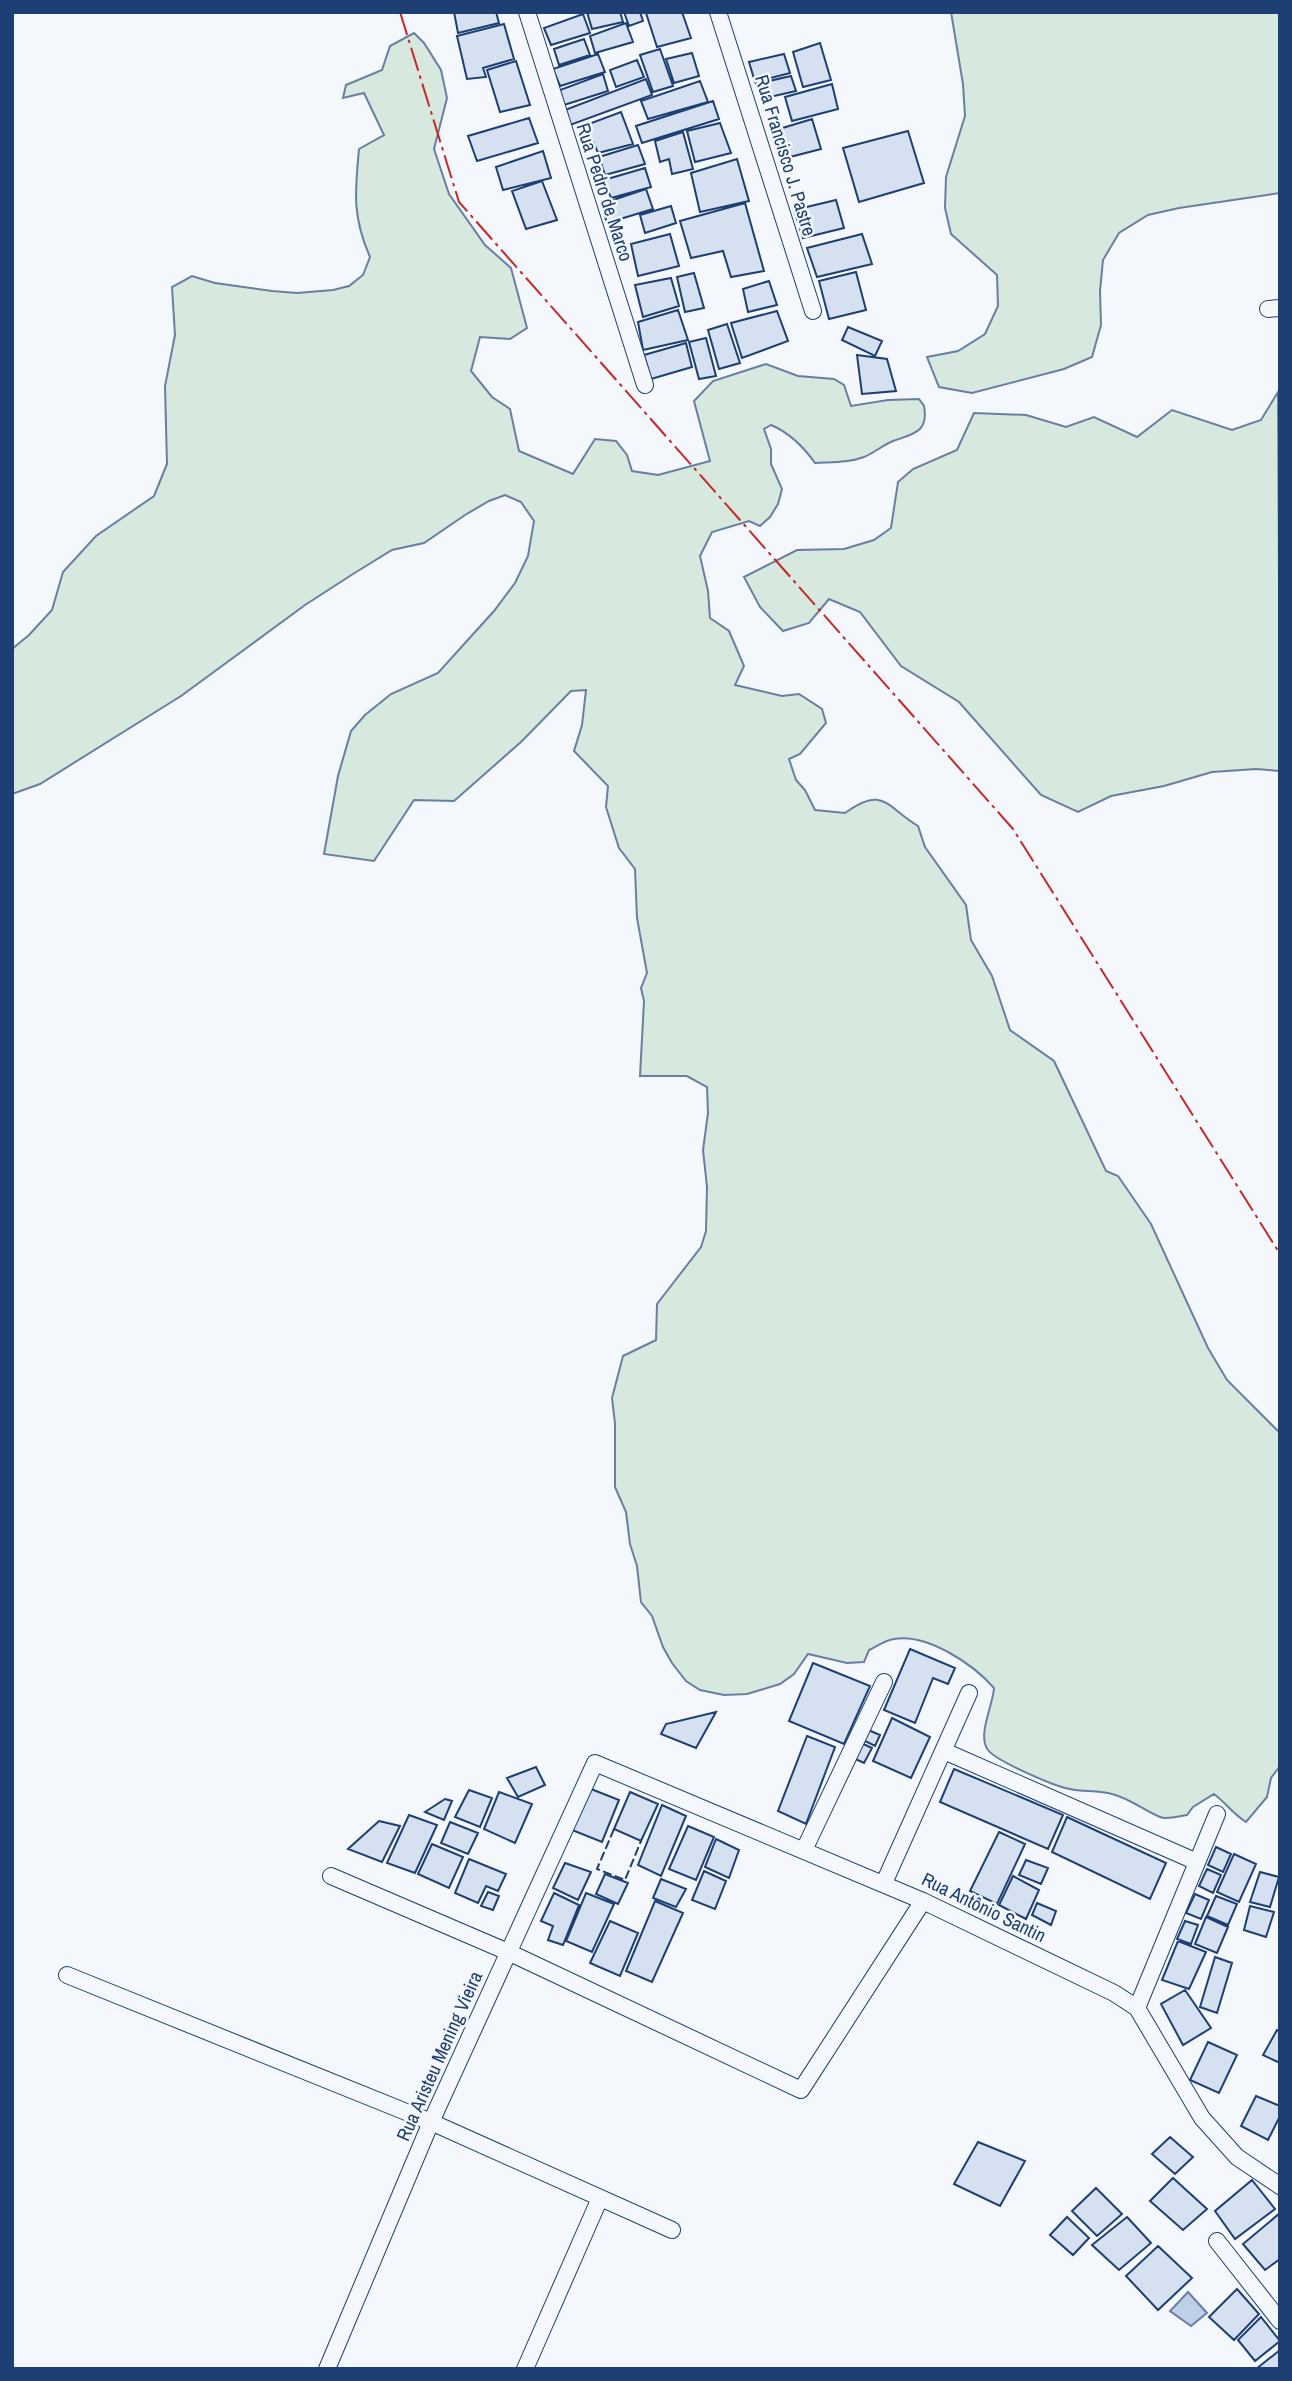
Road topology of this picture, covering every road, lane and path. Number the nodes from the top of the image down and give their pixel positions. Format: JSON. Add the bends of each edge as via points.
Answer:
{"nodes":[{"id":1,"x":527,"y":12,"type":"edge"},
{"id":2,"x":718,"y":12,"type":"edge"},
{"id":3,"x":813,"y":311,"type":"dead end"},
{"id":4,"x":645,"y":385,"type":"dead end"},
{"id":5,"x":884,"y":1682,"type":"dead end"},
{"id":6,"x":969,"y":1693,"type":"dead end"},
{"id":7,"x":944,"y":1751,"type":"junction"},
{"id":8,"x":595,"y":1763,"type":"joint"},
{"id":9,"x":1217,"y":1814,"type":"dead end"},
{"id":10,"x":804,"y":1850,"type":"junction"},
{"id":11,"x":1197,"y":1862,"type":"junction"},
{"id":12,"x":331,"y":1876,"type":"dead end"},
{"id":13,"x":884,"y":1883,"type":"junction"},
{"id":14,"x":923,"y":1901,"type":"junction"},
{"id":15,"x":508,"y":1952,"type":"junction"},
{"id":16,"x":67,"y":1975,"type":"dead end"},
{"id":17,"x":1137,"y":2008,"type":"junction"},
{"id":18,"x":431,"y":2122,"type":"junction"},
{"id":19,"x":1280,"y":2186,"type":"edge"},
{"id":20,"x":600,"y":2198,"type":"junction"},
{"id":21,"x":672,"y":2230,"type":"dead end"},
{"id":22,"x":1217,"y":2241,"type":"dead end"},
{"id":23,"x":1280,"y":2321,"type":"edge"},
{"id":24,"x":327,"y":2369,"type":"edge"},
{"id":25,"x":525,"y":2369,"type":"edge"}],
"edges":[{"from":1,"to":4,"type":"street","name":"Rua Pedro de Marco"},
{"from":2,"to":3,"type":"street","name":"Rua Francisco J. Pastre"},
{"from":5,"to":10,"type":"street"},
{"from":6,"to":7,"type":"street"},
{"from":7,"to":11,"type":"street"},
{"from":7,"to":13,"type":"street"},
{"from":8,"to":10,"type":"street","name":"Rua Antônio Santin"},
{"from":8,"to":15,"type":"street","name":"Rua Aristeu Mening Vieira"},
{"from":9,"to":11,"type":"street"},
{"from":10,"to":13,"type":"street","name":"Rua Antônio Santin"},
{"from":11,"to":17,"type":"street"},
{"from":12,"to":15,"type":"street"},
{"from":13,"to":14,"type":"street","name":"Rua Antônio Santin"},
{"from":14,"to":15,"type":"street","via":[[801,2090]]},
{"from":14,"to":17,"type":"street","name":"Rua Antônio Santin"},
{"from":15,"to":18,"type":"street","name":"Rua Aristeu Mening Vieira"},
{"from":16,"to":18,"type":"street"},
{"from":17,"to":19,"type":"street","name":"Rua Antônio Santin","via":[[1202,2118],[1237,2157]]},
{"from":18,"to":20,"type":"street"},
{"from":18,"to":24,"type":"street","name":"Rua Aristeu Mening Vieira"},
{"from":20,"to":21,"type":"street"},
{"from":20,"to":25,"type":"street"},
{"from":22,"to":23,"type":"street"}]}
